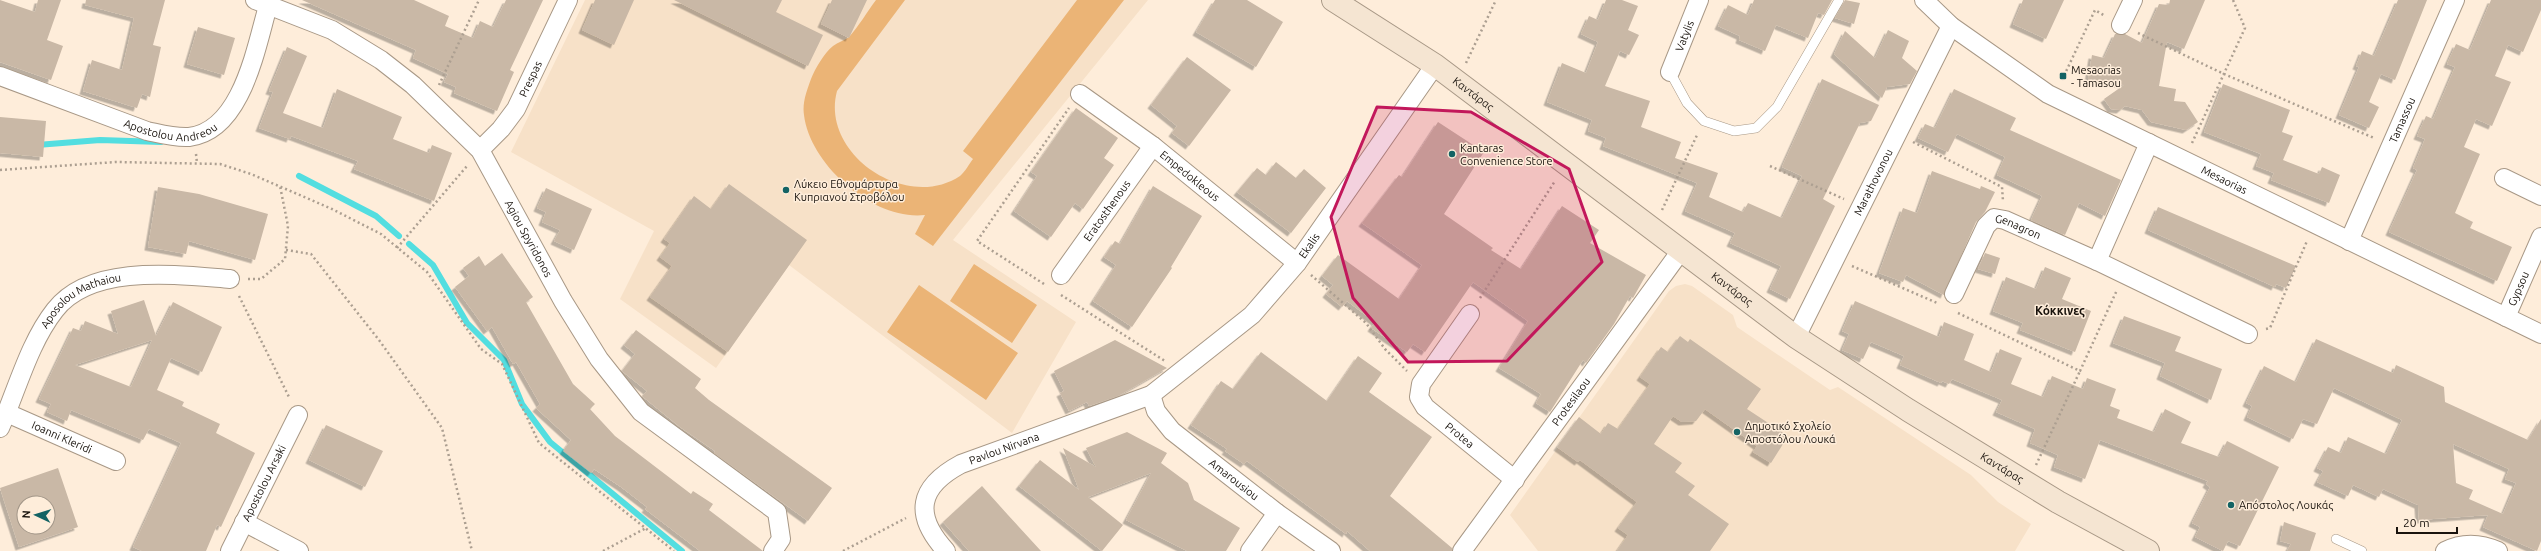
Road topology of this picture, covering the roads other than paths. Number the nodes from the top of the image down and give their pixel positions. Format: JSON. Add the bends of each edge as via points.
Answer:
{"nodes":[{"id":1,"x":568,"y":0,"type":"edge"},
{"id":2,"x":1333,"y":0,"type":"edge"},
{"id":3,"x":1699,"y":0,"type":"edge"},
{"id":4,"x":1839,"y":0,"type":"edge"},
{"id":5,"x":1924,"y":0,"type":"edge"},
{"id":6,"x":2133,"y":0,"type":"edge"},
{"id":7,"x":2455,"y":0,"type":"edge"},
{"id":8,"x":262,"y":3,"type":"edge"},
{"id":9,"x":2121,"y":25,"type":"road end"},
{"id":10,"x":1950,"y":26,"type":"junction"},
{"id":11,"x":1435,"y":65,"type":"junction"},
{"id":12,"x":1670,"y":72,"type":"joint"},
{"id":13,"x":0,"y":76,"type":"edge"},
{"id":14,"x":1080,"y":94,"type":"road end"},
{"id":15,"x":2149,"y":143,"type":"junction"},
{"id":16,"x":1153,"y":146,"type":"junction"},
{"id":17,"x":480,"y":150,"type":"junction"},
{"id":18,"x":2504,"y":178,"type":"dead end"},
{"id":19,"x":2541,"y":196,"type":"edge"},
{"id":20,"x":2541,"y":238,"type":"edge"},
{"id":21,"x":2349,"y":241,"type":"junction"},
{"id":22,"x":1680,"y":252,"type":"junction"},
{"id":23,"x":2097,"y":261,"type":"junction"},
{"id":24,"x":1297,"y":263,"type":"junction"},
{"id":25,"x":230,"y":279,"type":"road end"},
{"id":26,"x":1056,"y":285,"type":"road end"},
{"id":27,"x":1948,"y":299,"type":"road end"},
{"id":28,"x":1470,"y":314,"type":"road end"},
{"id":29,"x":2506,"y":317,"type":"junction"},
{"id":30,"x":2248,"y":334,"type":"road end"},
{"id":31,"x":2541,"y":334,"type":"edge"},
{"id":32,"x":1796,"y":337,"type":"junction"},
{"id":33,"x":1150,"y":395,"type":"junction"},
{"id":34,"x":298,"y":415,"type":"road end"},
{"id":35,"x":3,"y":420,"type":"edge"},
{"id":36,"x":116,"y":461,"type":"dead end"},
{"id":37,"x":1515,"y":480,"type":"junction"},
{"id":38,"x":1277,"y":513,"type":"junction"},
{"id":39,"x":244,"y":522,"type":"junction"},
{"id":40,"x":2336,"y":539,"type":"dead end"},
{"id":41,"x":230,"y":551,"type":"edge"},
{"id":42,"x":299,"y":551,"type":"edge"},
{"id":43,"x":773,"y":551,"type":"edge"},
{"id":44,"x":946,"y":551,"type":"edge"},
{"id":45,"x":1250,"y":551,"type":"edge"},
{"id":46,"x":1332,"y":551,"type":"edge"},
{"id":47,"x":1462,"y":551,"type":"edge"},
{"id":48,"x":2148,"y":551,"type":"edge"},
{"id":49,"x":2362,"y":551,"type":"edge"},
{"id":50,"x":2445,"y":551,"type":"edge"},
{"id":51,"x":2498,"y":551,"type":"edge"}],
"edges":[{"from":1,"to":17,"type":"street","name":"Prespas","via":[[516,109]]},
{"from":2,"to":11,"type":"street","name":"Καντάρας"},
{"from":3,"to":12,"type":"street","name":"Vatylis"},
{"from":4,"to":12,"type":"lane","via":[[1777,107],[1756,128],[1734,131],[1704,121],[1687,104]]},
{"from":5,"to":10,"type":"street","name":"Mesaorias"},
{"from":6,"to":9,"type":"street"},
{"from":7,"to":21,"type":"street","name":"Tamassou"},
{"from":8,"to":13,"type":"street","name":"Apostolou Andreou","via":[[243,88],[226,117],[206,132],[190,137],[172,137],[147,131]]},
{"from":8,"to":17,"type":"street","name":"Agiou Spyridonos","via":[[332,30],[381,60],[431,102]]},
{"from":10,"to":15,"type":"street","name":"Mesaorias","via":[[2054,96]]},
{"from":10,"to":32,"type":"street","name":"Marathovonou"},
{"from":11,"to":22,"type":"street","name":"Καντάρας"},
{"from":11,"to":24,"type":"street","name":"Ekalis"},
{"from":14,"to":16,"type":"street","name":"Empedokleous"},
{"from":15,"to":21,"type":"street","name":"Mesaorias"},
{"from":15,"to":23,"type":"street"},
{"from":16,"to":24,"type":"street","name":"Empedokleous"},
{"from":16,"to":26,"type":"street","name":"Eratosthenous"},
{"from":17,"to":43,"type":"street","name":"Agiou Spyridonos","via":[[563,301],[599,359],[642,412],[777,512],[781,539]]},
{"from":18,"to":19,"type":"street"},
{"from":20,"to":29,"type":"street","name":"Gypsou"},
{"from":21,"to":29,"type":"street","name":"Mesaorias"},
{"from":22,"to":32,"type":"street","name":"Καντάρας"},
{"from":22,"to":37,"type":"street","name":"Protesilaou"},
{"from":23,"to":27,"type":"street","name":"Genagron","via":[[2005,220],[1994,218],[1986,226]]},
{"from":23,"to":30,"type":"street","name":"Genagron"},
{"from":24,"to":33,"type":"street","name":"Ekalis","via":[[1252,315]]},
{"from":25,"to":35,"type":"street","name":"Aposolou Mathaiou","via":[[146,273],[107,279],[77,291],[55,309],[38,338]]},
{"from":28,"to":37,"type":"street","name":"Protea","via":[[1421,384],[1420,397],[1425,407]]},
{"from":29,"to":31,"type":"street","name":"Mesaorias"},
{"from":32,"to":48,"type":"street","name":"Καντάρας","via":[[2027,483]]},
{"from":33,"to":38,"type":"street","name":"Amarousiou","via":[[1156,411],[1172,431]]},
{"from":33,"to":44,"type":"street","name":"Pavlou Nirvana","via":[[961,464],[946,472],[933,486],[924,508],[926,525]]},
{"from":34,"to":39,"type":"street","name":"Apostolou Arsaki"},
{"from":35,"to":36,"type":"street","name":"Ioanni Kleridi"},
{"from":37,"to":47,"type":"street","name":"Protesilaou"},
{"from":38,"to":45,"type":"street"},
{"from":38,"to":46,"type":"street","name":"Amarousiou"},
{"from":39,"to":41,"type":"street","name":"Apostolou Arsaki"},
{"from":39,"to":42,"type":"street"},
{"from":40,"to":49,"type":"lane"},
{"from":50,"to":51,"type":"street","via":[[2466,544],[2486,545]]}]}
